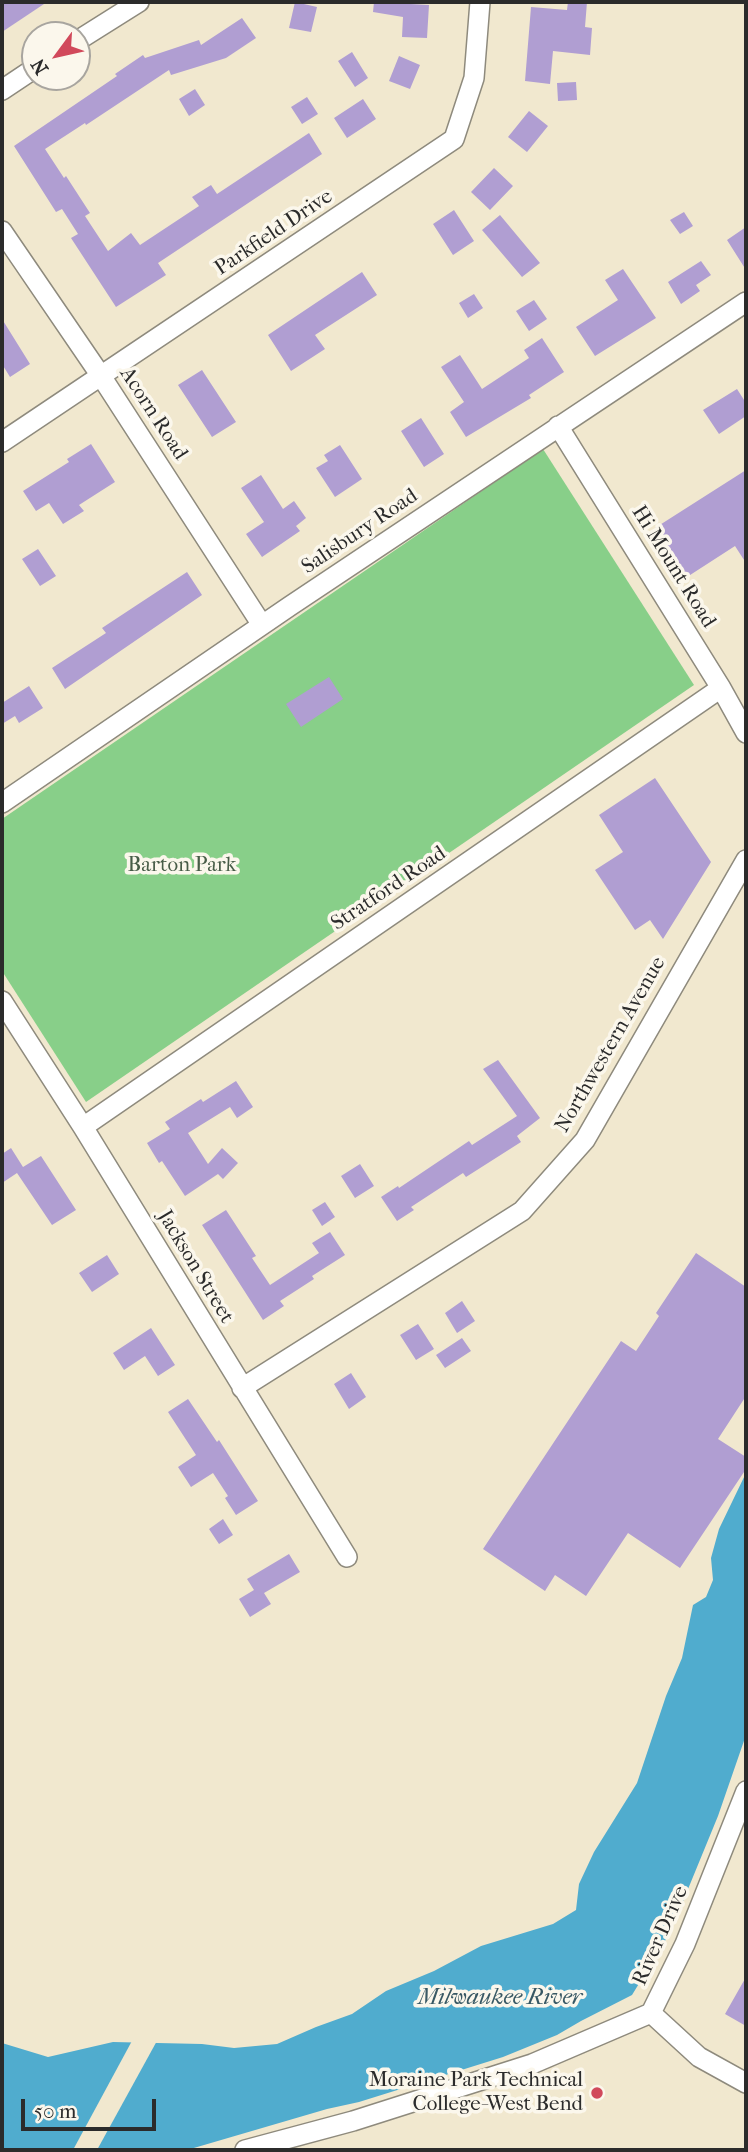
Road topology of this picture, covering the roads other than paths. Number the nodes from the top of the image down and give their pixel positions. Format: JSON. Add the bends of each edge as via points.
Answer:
{"nodes":[{"id":1,"x":139,"y":2,"type":"edge"},
{"id":2,"x":480,"y":2,"type":"edge"},
{"id":3,"x":91,"y":32,"type":"edge"},
{"id":4,"x":21,"y":77,"type":"edge"},
{"id":5,"x":2,"y":90,"type":"edge"},
{"id":6,"x":2,"y":231,"type":"edge"},
{"id":7,"x":746,"y":302,"type":"edge"},
{"id":8,"x":101,"y":376,"type":"junction"},
{"id":9,"x":558,"y":426,"type":"junction"},
{"id":10,"x":2,"y":442,"type":"edge"},
{"id":11,"x":262,"y":625,"type":"junction"},
{"id":12,"x":721,"y":688,"type":"junction"},
{"id":13,"x":746,"y":733,"type":"edge"},
{"id":14,"x":2,"y":803,"type":"edge"},
{"id":15,"x":746,"y":860,"type":"edge"},
{"id":16,"x":2,"y":1001,"type":"edge"},
{"id":17,"x":83,"y":1127,"type":"junction"},
{"id":18,"x":242,"y":1388,"type":"junction"},
{"id":19,"x":347,"y":1558,"type":"dead end"},
{"id":20,"x":746,"y":1791,"type":"edge"},
{"id":21,"x":651,"y":2013,"type":"junction"},
{"id":22,"x":746,"y":2083,"type":"edge"},
{"id":23,"x":245,"y":2150,"type":"edge"}],
"edges":[{"from":1,"to":3,"type":"street"},
{"from":2,"to":8,"type":"street","name":"Parkfield Drive","via":[[474,78],[454,139]]},
{"from":4,"to":5,"type":"street"},
{"from":6,"to":8,"type":"street","name":"Acorn Road"},
{"from":7,"to":9,"type":"street","name":"Salisbury Road"},
{"from":8,"to":10,"type":"street","name":"Parkfield Drive"},
{"from":8,"to":11,"type":"street","name":"Acorn Road"},
{"from":9,"to":11,"type":"street","name":"Salisbury Road"},
{"from":9,"to":12,"type":"street","name":"Hi Mount Road"},
{"from":11,"to":14,"type":"street","name":"Salisbury Road"},
{"from":12,"to":13,"type":"street","name":"Hi Mount Road"},
{"from":12,"to":17,"type":"street","name":"Stratford Road"},
{"from":15,"to":18,"type":"street","name":"Northwestern Avenue","via":[[585,1140],[522,1211]]},
{"from":16,"to":17,"type":"street","name":"Jackson Street"},
{"from":17,"to":18,"type":"street","name":"Jackson Street"},
{"from":18,"to":19,"type":"street","name":"Jackson Street"},
{"from":20,"to":21,"type":"street","name":"River Drive","via":[[685,1944]]},
{"from":21,"to":22,"type":"street","via":[[699,2057]]},
{"from":21,"to":23,"type":"street","name":"River Drive","via":[[532,2064]]}]}
